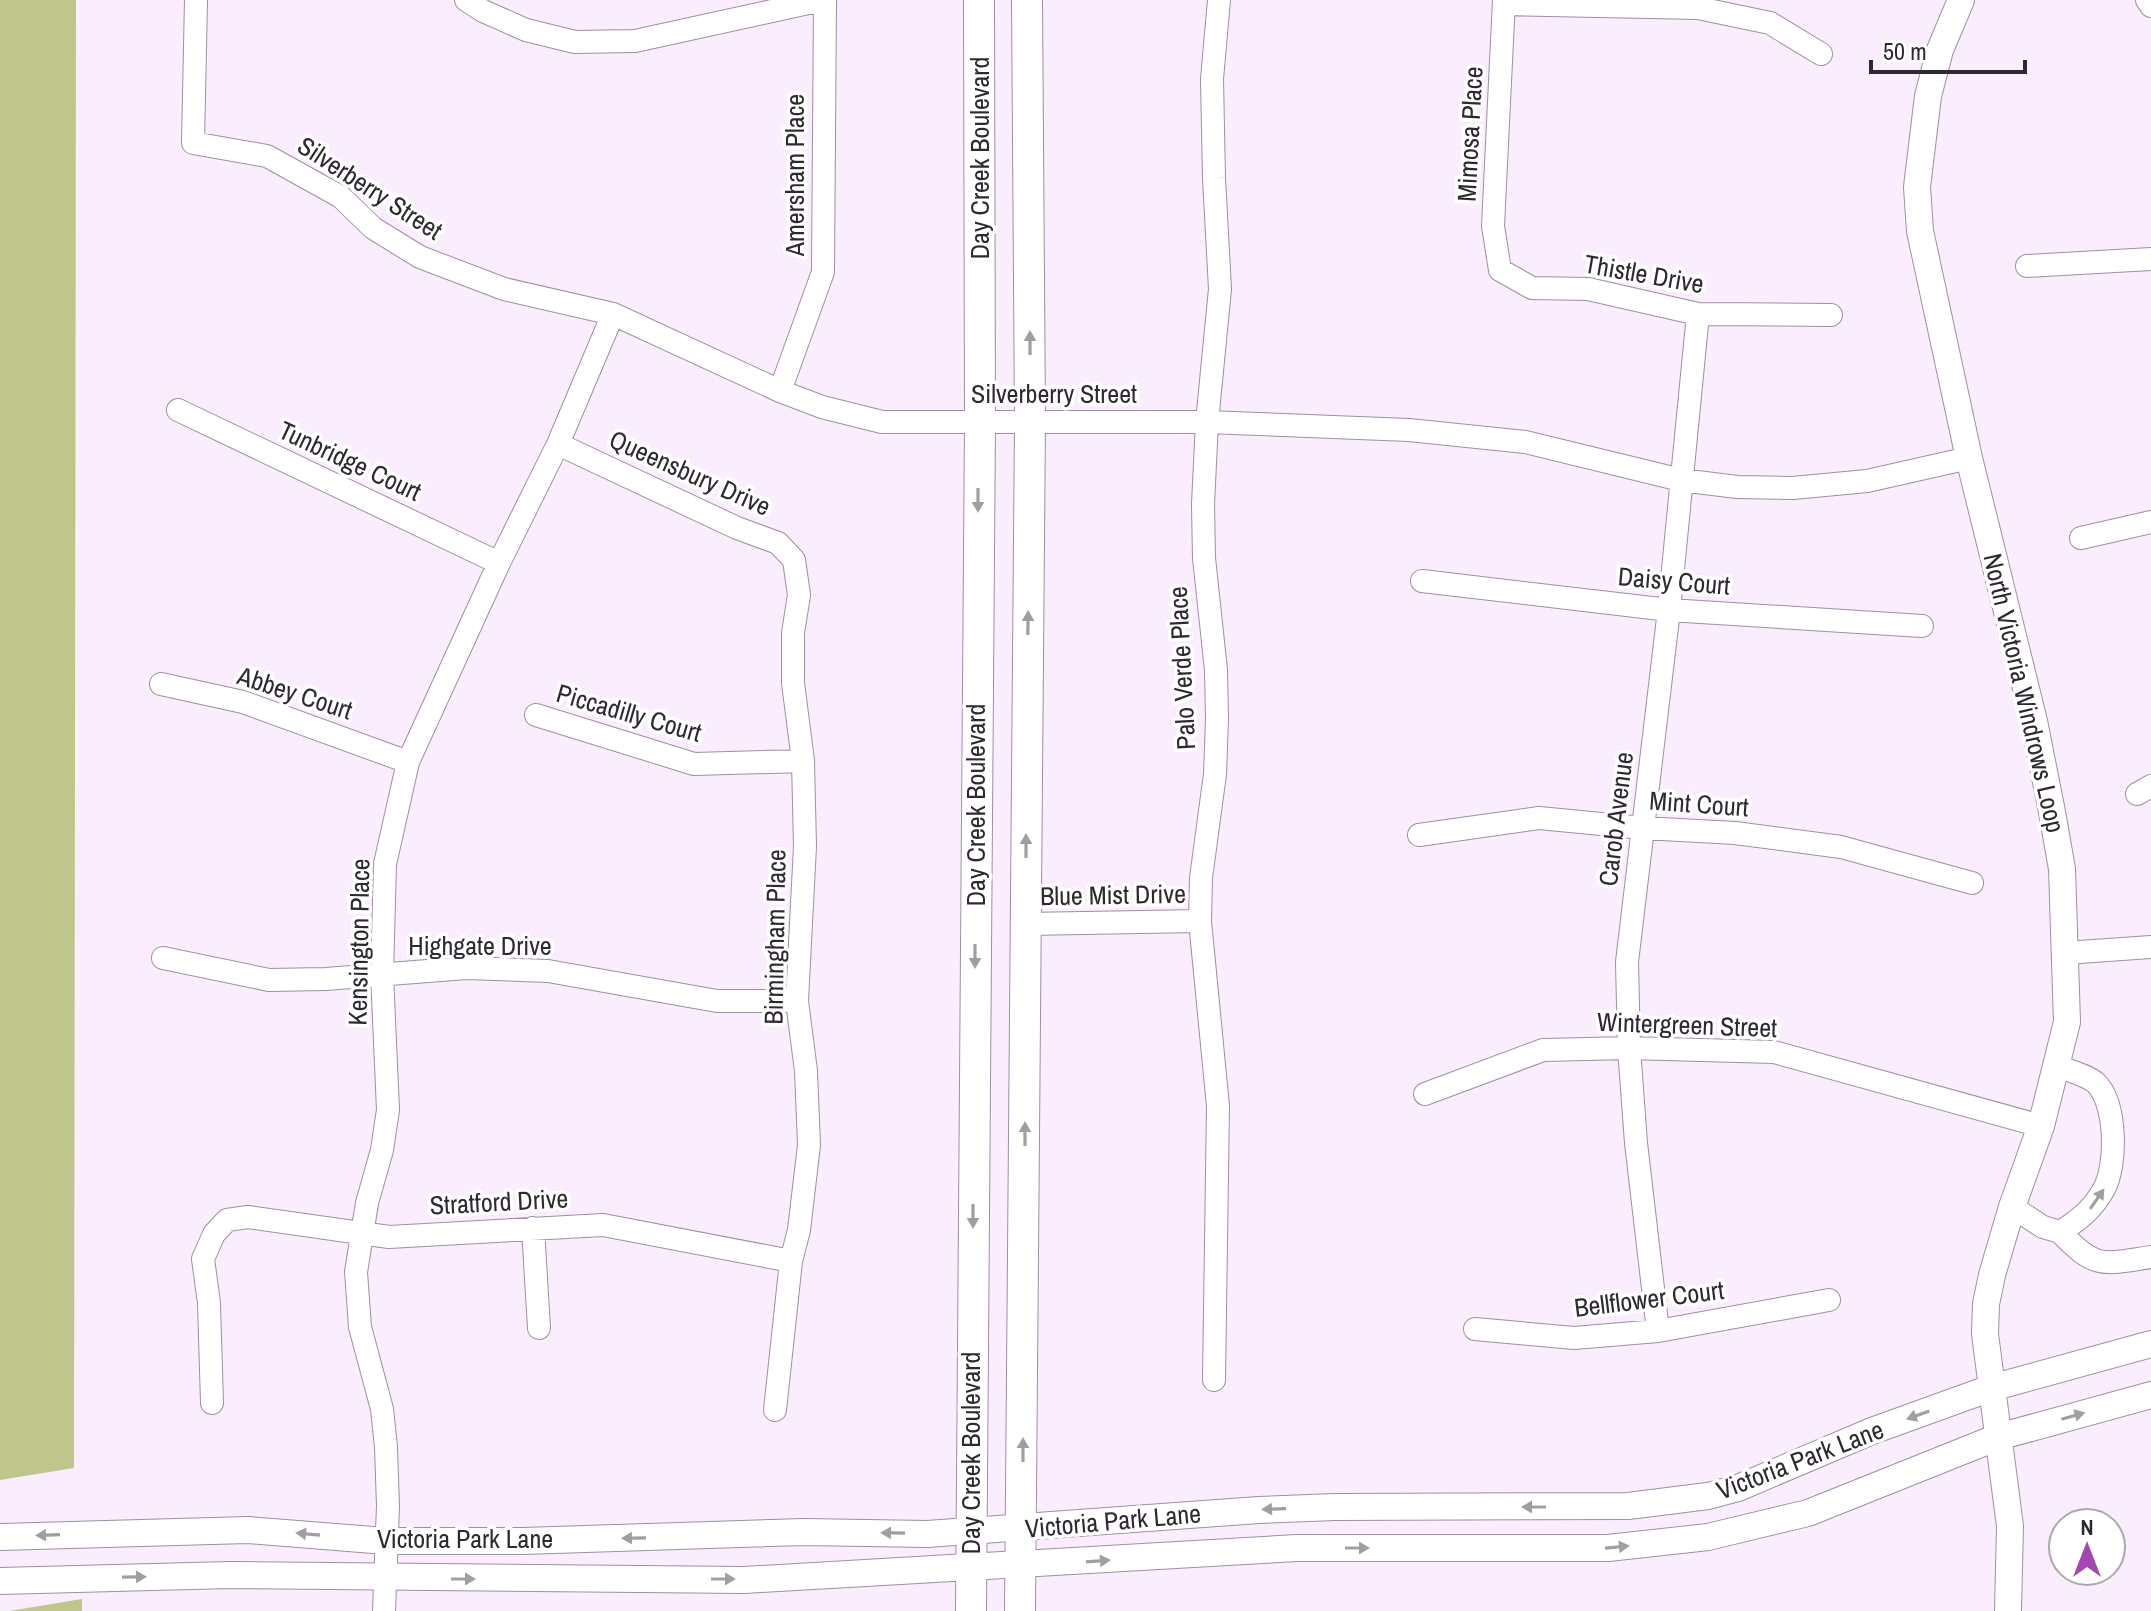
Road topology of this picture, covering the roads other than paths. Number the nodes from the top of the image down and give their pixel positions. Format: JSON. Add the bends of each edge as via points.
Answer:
{"nodes":[{"id":1,"x":196,"y":0,"type":"edge"},
{"id":2,"x":466,"y":0,"type":"edge"},
{"id":3,"x":823,"y":0,"type":"edge"},
{"id":4,"x":979,"y":0,"type":"edge"},
{"id":5,"x":1006,"y":0,"type":"edge"},
{"id":6,"x":1027,"y":0,"type":"edge"},
{"id":7,"x":1219,"y":0,"type":"edge"},
{"id":8,"x":1961,"y":0,"type":"edge"},
{"id":9,"x":2147,"y":0,"type":"edge"},
{"id":10,"x":1504,"y":2,"type":"edge"},
{"id":11,"x":2151,"y":6,"type":"edge"},
{"id":12,"x":1821,"y":54,"type":"dead end"},
{"id":13,"x":1028,"y":71,"type":"junction"},
{"id":14,"x":2151,"y":259,"type":"edge"},
{"id":15,"x":2027,"y":266,"type":"dead end"},
{"id":16,"x":1500,"y":270,"type":"joint"},
{"id":17,"x":613,"y":314,"type":"junction"},
{"id":18,"x":1698,"y":314,"type":"junction"},
{"id":19,"x":1831,"y":315,"type":"dead end"},
{"id":20,"x":780,"y":391,"type":"junction"},
{"id":21,"x":178,"y":410,"type":"dead end"},
{"id":22,"x":1030,"y":421,"type":"junction"},
{"id":23,"x":980,"y":422,"type":"junction"},
{"id":24,"x":1207,"y":422,"type":"junction"},
{"id":25,"x":558,"y":444,"type":"junction"},
{"id":26,"x":1969,"y":458,"type":"junction"},
{"id":27,"x":1681,"y":480,"type":"junction"},
{"id":28,"x":2151,"y":522,"type":"edge"},
{"id":29,"x":2081,"y":538,"type":"dead end"},
{"id":30,"x":794,"y":560,"type":"joint"},
{"id":31,"x":499,"y":563,"type":"junction"},
{"id":32,"x":1422,"y":581,"type":"dead end"},
{"id":33,"x":1669,"y":610,"type":"junction"},
{"id":34,"x":1922,"y":626,"type":"dead end"},
{"id":35,"x":161,"y":684,"type":"dead end"},
{"id":36,"x":536,"y":715,"type":"dead end"},
{"id":37,"x":803,"y":761,"type":"junction"},
{"id":38,"x":408,"y":762,"type":"junction"},
{"id":39,"x":1643,"y":828,"type":"junction"},
{"id":40,"x":1419,"y":835,"type":"dead end"},
{"id":41,"x":1972,"y":883,"type":"dead end"},
{"id":42,"x":1200,"y":921,"type":"junction"},
{"id":43,"x":1026,"y":924,"type":"junction"},
{"id":44,"x":2151,"y":947,"type":"edge"},
{"id":45,"x":2065,"y":953,"type":"junction"},
{"id":46,"x":163,"y":958,"type":"dead end"},
{"id":47,"x":382,"y":974,"type":"junction"},
{"id":48,"x":797,"y":1001,"type":"junction"},
{"id":49,"x":1629,"y":1048,"type":"junction"},
{"id":50,"x":2057,"y":1066,"type":"junction"},
{"id":51,"x":1425,"y":1094,"type":"dead end"},
{"id":52,"x":2041,"y":1126,"type":"junction"},
{"id":53,"x":2012,"y":1207,"type":"junction"},
{"id":54,"x":533,"y":1228,"type":"junction"},
{"id":55,"x":2060,"y":1232,"type":"junction"},
{"id":56,"x":363,"y":1234,"type":"junction"},
{"id":57,"x":2151,"y":1257,"type":"edge"},
{"id":58,"x":791,"y":1261,"type":"junction"},
{"id":59,"x":1829,"y":1300,"type":"dead end"},
{"id":60,"x":539,"y":1328,"type":"dead end"},
{"id":61,"x":1475,"y":1329,"type":"dead end"},
{"id":62,"x":1658,"y":1331,"type":"junction"},
{"id":63,"x":2151,"y":1344,"type":"edge"},
{"id":64,"x":1214,"y":1380,"type":"dead end"},
{"id":65,"x":1991,"y":1388,"type":"junction"},
{"id":66,"x":2151,"y":1395,"type":"edge"},
{"id":67,"x":212,"y":1403,"type":"dead end"},
{"id":68,"x":775,"y":1410,"type":"dead end"},
{"id":69,"x":1998,"y":1437,"type":"junction"},
{"id":70,"x":1022,"y":1528,"type":"junction"},
{"id":71,"x":971,"y":1532,"type":"junction"},
{"id":72,"x":0,"y":1537,"type":"edge"},
{"id":73,"x":386,"y":1541,"type":"junction"},
{"id":74,"x":1020,"y":1564,"type":"junction"},
{"id":75,"x":971,"y":1566,"type":"junction"},
{"id":76,"x":385,"y":1577,"type":"junction"},
{"id":77,"x":0,"y":1581,"type":"edge"},
{"id":78,"x":384,"y":1611,"type":"edge"},
{"id":79,"x":971,"y":1611,"type":"edge"},
{"id":80,"x":1020,"y":1611,"type":"edge"},
{"id":81,"x":2008,"y":1611,"type":"edge"}],
"edges":[{"from":1,"to":17,"type":"street","name":"Silverberry Street","via":[[193,143],[267,156],[341,197],[373,228],[420,257],[504,289]]},
{"from":2,"to":3,"type":"street","via":[[526,30],[575,42],[635,41]]},
{"from":3,"to":20,"type":"street","name":"Amersham Place","via":[[823,272]]},
{"from":4,"to":23,"type":"main road","name":"Day Creek Boulevard"},
{"from":5,"to":13,"type":"main road","via":[[1008,51]]},
{"from":6,"to":13,"type":"main road","name":"Day Creek Boulevard"},
{"from":7,"to":24,"type":"street","name":"Palo Verde Place","via":[[1212,79],[1220,289]]},
{"from":8,"to":26,"type":"street","name":"North Victoria Windrows Loop","via":[[1928,96],[1917,187],[1920,231]]},
{"from":9,"to":11,"type":"street"},
{"from":10,"to":12,"type":"street","via":[[1698,8],[1770,23]]},
{"from":10,"to":16,"type":"street","name":"Mimosa Place","via":[[1493,226]]},
{"from":22,"to":13,"type":"main road","name":"Day Creek Boulevard","one_way":true},
{"from":14,"to":15,"type":"street"},
{"from":16,"to":18,"type":"street","name":"Thistle Drive","via":[[1532,288],[1588,289]]},
{"from":17,"to":20,"type":"street","name":"Silverberry Street"},
{"from":17,"to":25,"type":"street","name":"Kensington Place"},
{"from":18,"to":19,"type":"street","name":"Thistle Drive"},
{"from":18,"to":27,"type":"street","name":"Carob Avenue"},
{"from":20,"to":23,"type":"street","name":"Silverberry Street","via":[[882,422]]},
{"from":21,"to":31,"type":"street","name":"Tunbridge Court"},
{"from":22,"to":23,"type":"street","name":"Silverberry Street"},
{"from":22,"to":24,"type":"street","name":"Silverberry Street"},
{"from":43,"to":22,"type":"main road","name":"Day Creek Boulevard","one_way":true},
{"from":23,"to":71,"type":"main road","name":"Day Creek Boulevard","one_way":true},
{"from":24,"to":27,"type":"street","name":"Silverberry Street","via":[[1409,430],[1525,442]]},
{"from":24,"to":42,"type":"street","name":"Palo Verde Place","via":[[1204,558],[1217,719]]},
{"from":25,"to":30,"type":"street","name":"Queensbury Drive","via":[[778,543]]},
{"from":25,"to":31,"type":"street","name":"Kensington Place"},
{"from":26,"to":27,"type":"street","name":"Silverberry Street","via":[[1867,481],[1793,488]]},
{"from":26,"to":45,"type":"street","name":"North Victoria Windrows Loop","via":[[2052,812],[2062,869]]},
{"from":27,"to":33,"type":"street","name":"Carob Avenue"},
{"from":28,"to":29,"type":"street"},
{"from":30,"to":37,"type":"street","name":"Birmingham Place","via":[[799,595],[793,683]]},
{"from":31,"to":38,"type":"street","name":"Kensington Place"},
{"from":32,"to":33,"type":"street","name":"Daisy Court"},
{"from":33,"to":34,"type":"street","name":"Daisy Court"},
{"from":33,"to":39,"type":"street","name":"Carob Avenue"},
{"from":35,"to":38,"type":"street","name":"Abbey Court","via":[[243,702]]},
{"from":36,"to":37,"type":"street","name":"Piccadilly Court","via":[[694,764]]},
{"from":37,"to":48,"type":"street","name":"Birmingham Place","via":[[805,846]]},
{"from":38,"to":47,"type":"street","name":"Kensington Place","via":[[385,864]]},
{"from":39,"to":40,"type":"street","name":"Mint Court","via":[[1539,818]]},
{"from":39,"to":41,"type":"street","name":"Mint Court","via":[[1841,847]]},
{"from":39,"to":49,"type":"street","name":"Carob Avenue","via":[[1627,962]]},
{"from":42,"to":43,"type":"street","name":"Blue Mist Drive"},
{"from":42,"to":64,"type":"street","name":"Palo Verde Place","via":[[1218,1106]]},
{"from":70,"to":43,"type":"main road","name":"Day Creek Boulevard","one_way":true},
{"from":44,"to":45,"type":"street"},
{"from":45,"to":50,"type":"street","name":"North Victoria Windrows Loop","via":[[2067,1022]]},
{"from":46,"to":47,"type":"street","name":"Highgate Drive","via":[[269,980]]},
{"from":47,"to":48,"type":"street","name":"Highgate Drive","via":[[466,968],[548,971],[717,1001]]},
{"from":47,"to":56,"type":"street","name":"Kensington Place","via":[[388,1110]]},
{"from":48,"to":58,"type":"street","name":"Birmingham Place","via":[[809,1145]]},
{"from":49,"to":51,"type":"street","name":"Wintergreen Street","via":[[1543,1050]]},
{"from":49,"to":52,"type":"street","name":"Wintergreen Street","via":[[1774,1052]]},
{"from":49,"to":62,"type":"street","name":"Carob Avenue"},
{"from":50,"to":52,"type":"street","name":"North Victoria Windrows Loop"},
{"from":55,"to":50,"type":"street","one_way":true,"via":[[2081,1219],[2106,1186],[2113,1120],[2095,1081]]},
{"from":52,"to":53,"type":"street","name":"North Victoria Windrows Loop"},
{"from":53,"to":55,"type":"street"},
{"from":53,"to":65,"type":"street","name":"North Victoria Windrows Loop","via":[[1986,1304]]},
{"from":54,"to":56,"type":"street","name":"Stratford Drive"},
{"from":54,"to":58,"type":"street","name":"Stratford Drive","via":[[603,1225]]},
{"from":54,"to":60,"type":"street"},
{"from":55,"to":57,"type":"street","via":[[2080,1253],[2104,1264]]},
{"from":56,"to":67,"type":"street","name":"Stratford Drive","via":[[248,1217],[227,1220],[214,1234],[203,1259]]},
{"from":56,"to":73,"type":"street","name":"Kensington Place","via":[[356,1299],[382,1409]]},
{"from":58,"to":68,"type":"street","name":"Birmingham Place"},
{"from":59,"to":62,"type":"street","name":"Bellflower Court"},
{"from":61,"to":62,"type":"street","name":"Bellflower Court","via":[[1574,1338]]},
{"from":63,"to":65,"type":"street","name":"Victoria Park Lane"},
{"from":65,"to":69,"type":"street","name":"North Victoria Windrows Loop"},
{"from":65,"to":70,"type":"street","name":"Victoria Park Lane","one_way":true,"via":[[1738,1488],[1672,1501],[1570,1508],[1259,1510]]},
{"from":69,"to":66,"type":"street","name":"Victoria Park Lane","one_way":true},
{"from":74,"to":69,"type":"street","name":"Victoria Park Lane","one_way":true,"via":[[1297,1548],[1608,1548],[1708,1537],[1808,1513]]},
{"from":69,"to":81,"type":"street","name":"North Victoria Windrows Loop","via":[[2010,1526]]},
{"from":70,"to":71,"type":"street","name":"Victoria Park Lane"},
{"from":70,"to":74,"type":"main road","name":"Day Creek Boulevard"},
{"from":71,"to":73,"type":"street","name":"Victoria Park Lane","one_way":true},
{"from":71,"to":75,"type":"main road","name":"Day Creek Boulevard"},
{"from":73,"to":72,"type":"street","name":"Victoria Park Lane","one_way":true,"via":[[248,1530]]},
{"from":73,"to":76,"type":"street","name":"Kensington Place"},
{"from":74,"to":75,"type":"street","name":"Victoria Park Lane"},
{"from":74,"to":80,"type":"main road","name":"Day Creek Boulevard"},
{"from":76,"to":75,"type":"street","name":"Victoria Park Lane","one_way":true,"via":[[744,1580]]},
{"from":75,"to":79,"type":"main road","name":"Day Creek Boulevard"},
{"from":77,"to":76,"type":"street","name":"Victoria Park Lane","one_way":true},
{"from":76,"to":78,"type":"street","name":"Kensington Place"}]}
